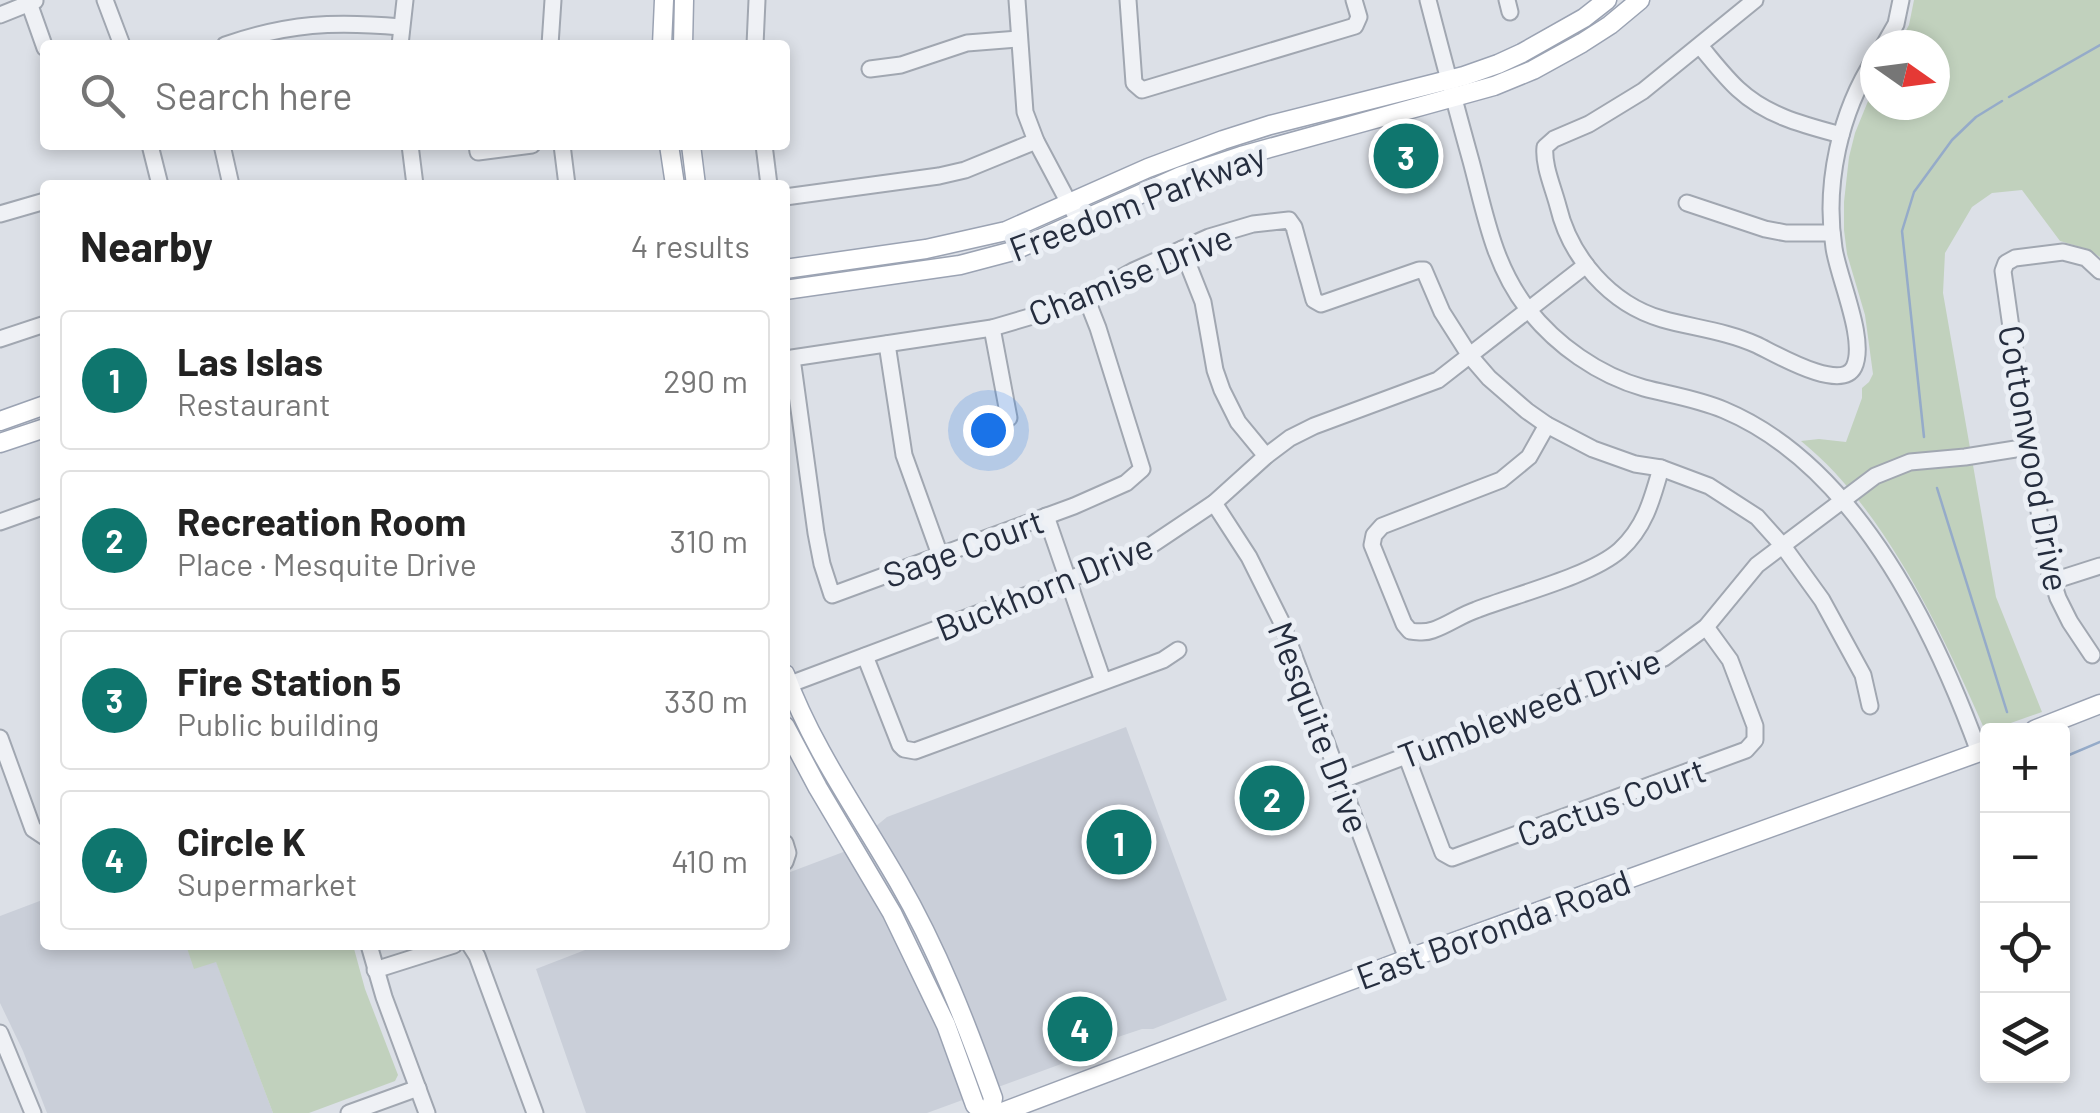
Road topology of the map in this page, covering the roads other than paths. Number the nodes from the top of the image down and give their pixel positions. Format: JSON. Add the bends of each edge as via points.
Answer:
{"nodes":[{"id":1,"x":104,"y":0,"type":"edge"},
{"id":2,"x":405,"y":0,"type":"edge"},
{"id":3,"x":553,"y":0,"type":"edge"},
{"id":4,"x":664,"y":0,"type":"edge"},
{"id":5,"x":684,"y":0,"type":"edge"},
{"id":6,"x":757,"y":0,"type":"edge"},
{"id":7,"x":1017,"y":0,"type":"edge"},
{"id":8,"x":1128,"y":0,"type":"edge"},
{"id":9,"x":1354,"y":0,"type":"edge"},
{"id":10,"x":1428,"y":0,"type":"edge"},
{"id":11,"x":1607,"y":0,"type":"edge"},
{"id":12,"x":1640,"y":0,"type":"edge"},
{"id":13,"x":1755,"y":0,"type":"edge"},
{"id":14,"x":1902,"y":0,"type":"edge"},
{"id":15,"x":32,"y":1,"type":"edge"},
{"id":16,"x":0,"y":15,"type":"edge"},
{"id":17,"x":401,"y":27,"type":"junction"},
{"id":18,"x":1893,"y":30,"type":"edge"},
{"id":19,"x":1019,"y":39,"type":"junction"},
{"id":20,"x":43,"y":40,"type":"edge"},
{"id":21,"x":120,"y":40,"type":"edge"},
{"id":22,"x":240,"y":40,"type":"edge"},
{"id":23,"x":400,"y":40,"type":"edge"},
{"id":24,"x":550,"y":40,"type":"edge"},
{"id":25,"x":662,"y":40,"type":"edge"},
{"id":26,"x":683,"y":40,"type":"edge"},
{"id":27,"x":755,"y":40,"type":"edge"},
{"id":28,"x":1700,"y":46,"type":"junction"},
{"id":29,"x":870,"y":69,"type":"dead end"},
{"id":30,"x":1860,"y":86,"type":"edge"},
{"id":31,"x":1451,"y":89,"type":"junction"},
{"id":32,"x":1841,"y":135,"type":"junction"},
{"id":33,"x":1036,"y":141,"type":"junction"},
{"id":34,"x":151,"y":150,"type":"edge"},
{"id":35,"x":223,"y":150,"type":"edge"},
{"id":36,"x":411,"y":150,"type":"edge"},
{"id":37,"x":563,"y":150,"type":"edge"},
{"id":38,"x":670,"y":150,"type":"edge"},
{"id":39,"x":692,"y":150,"type":"edge"},
{"id":40,"x":765,"y":150,"type":"edge"},
{"id":41,"x":159,"y":180,"type":"edge"},
{"id":42,"x":231,"y":180,"type":"edge"},
{"id":43,"x":415,"y":180,"type":"edge"},
{"id":44,"x":566,"y":180,"type":"edge"},
{"id":45,"x":674,"y":180,"type":"edge"},
{"id":46,"x":695,"y":180,"type":"edge"},
{"id":47,"x":768,"y":180,"type":"edge"},
{"id":48,"x":790,"y":195,"type":"edge"},
{"id":49,"x":40,"y":202,"type":"edge"},
{"id":50,"x":1687,"y":203,"type":"dead end"},
{"id":51,"x":1070,"y":204,"type":"junction"},
{"id":52,"x":0,"y":214,"type":"edge"},
{"id":53,"x":1079,"y":222,"type":"junction"},
{"id":54,"x":1832,"y":233,"type":"junction"},
{"id":55,"x":1182,"y":249,"type":"junction"},
{"id":56,"x":1586,"y":266,"type":"junction"},
{"id":57,"x":790,"y":269,"type":"edge"},
{"id":58,"x":2100,"y":271,"type":"edge"},
{"id":59,"x":790,"y":289,"type":"edge"},
{"id":60,"x":1085,"y":295,"type":"junction"},
{"id":61,"x":1529,"y":310,"type":"junction"},
{"id":62,"x":40,"y":326,"type":"edge"},
{"id":63,"x":992,"y":328,"type":"junction"},
{"id":64,"x":0,"y":339,"type":"edge"},
{"id":65,"x":887,"y":344,"type":"junction"},
{"id":66,"x":1470,"y":356,"type":"junction"},
{"id":67,"x":792,"y":358,"type":"joint"},
{"id":68,"x":40,"y":407,"type":"edge"},
{"id":69,"x":1010,"y":418,"type":"dead end"},
{"id":70,"x":0,"y":421,"type":"edge"},
{"id":71,"x":1547,"y":426,"type":"junction"},
{"id":72,"x":40,"y":430,"type":"edge"},
{"id":73,"x":0,"y":443,"type":"edge"},
{"id":74,"x":2028,"y":447,"type":"junction"},
{"id":75,"x":1266,"y":456,"type":"junction"},
{"id":76,"x":1661,"y":468,"type":"junction"},
{"id":77,"x":1843,"y":500,"type":"junction"},
{"id":78,"x":1214,"y":503,"type":"junction"},
{"id":79,"x":40,"y":508,"type":"edge"},
{"id":80,"x":1046,"y":516,"type":"junction"},
{"id":81,"x":0,"y":522,"type":"edge"},
{"id":82,"x":1783,"y":546,"type":"junction"},
{"id":83,"x":940,"y":555,"type":"junction"},
{"id":84,"x":2100,"y":566,"type":"edge"},
{"id":85,"x":1068,"y":581,"type":"junction"},
{"id":86,"x":2053,"y":581,"type":"junction"},
{"id":87,"x":1706,"y":627,"type":"junction"},
{"id":88,"x":1178,"y":650,"type":"dead end"},
{"id":89,"x":2092,"y":655,"type":"dead end"},
{"id":90,"x":865,"y":656,"type":"junction"},
{"id":91,"x":790,"y":681,"type":"edge"},
{"id":92,"x":1103,"y":681,"type":"junction"},
{"id":93,"x":790,"y":690,"type":"edge"},
{"id":94,"x":2100,"y":704,"type":"edge"},
{"id":95,"x":1870,"y":706,"type":"dead end"},
{"id":96,"x":2052,"y":723,"type":"edge"},
{"id":97,"x":790,"y":735,"type":"edge"},
{"id":98,"x":0,"y":738,"type":"edge"},
{"id":99,"x":1980,"y":744,"type":"edge"},
{"id":100,"x":1980,"y":751,"type":"edge"},
{"id":101,"x":1406,"y":755,"type":"junction"},
{"id":102,"x":1340,"y":781,"type":"junction"},
{"id":103,"x":40,"y":835,"type":"edge"},
{"id":104,"x":370,"y":950,"type":"edge"},
{"id":105,"x":438,"y":950,"type":"edge"},
{"id":106,"x":473,"y":950,"type":"edge"},
{"id":107,"x":1407,"y":959,"type":"junction"},
{"id":108,"x":375,"y":970,"type":"junction"},
{"id":109,"x":0,"y":1033,"type":"edge"},
{"id":110,"x":418,"y":1088,"type":"junction"},
{"id":111,"x":34,"y":1113,"type":"edge"},
{"id":112,"x":350,"y":1113,"type":"edge"},
{"id":113,"x":427,"y":1113,"type":"edge"},
{"id":114,"x":535,"y":1113,"type":"edge"},
{"id":115,"x":987,"y":1113,"type":"edge"},
{"id":116,"x":1000,"y":1113,"type":"edge"}],
"edges":[{"from":1,"to":21,"type":"street"},
{"from":2,"to":17,"type":"street"},
{"from":3,"to":24,"type":"street"},
{"from":4,"to":25,"type":"main road"},
{"from":5,"to":26,"type":"main road"},
{"from":6,"to":27,"type":"street"},
{"from":7,"to":19,"type":"street"},
{"from":8,"to":9,"type":"street","via":[[1134,83],[1142,90],[1356,26]]},
{"from":10,"to":31,"type":"street"},
{"from":11,"to":31,"type":"main road","name":"Freedom Parkway"},
{"from":12,"to":31,"type":"main road","name":"Freedom Parkway","via":[[1610,25],[1521,75]]},
{"from":13,"to":28,"type":"street"},
{"from":14,"to":18,"type":"street"},
{"from":15,"to":16,"type":"street"},
{"from":15,"to":20,"type":"street"},
{"from":17,"to":22,"type":"street","via":[[320,24]]},
{"from":17,"to":23,"type":"street"},
{"from":19,"to":29,"type":"street","via":[[967,44]]},
{"from":19,"to":33,"type":"street","via":[[1022,95]]},
{"from":28,"to":32,"type":"street","via":[[1754,103]]},
{"from":28,"to":56,"type":"street","via":[[1643,92],[1545,147],[1564,228]]},
{"from":30,"to":32,"type":"street"},
{"from":31,"to":51,"type":"main road","name":"Freedom Parkway","via":[[1223,140]]},
{"from":31,"to":53,"type":"main road","name":"Freedom Parkway","via":[[1181,176]]},
{"from":31,"to":61,"type":"street","via":[[1496,255]]},
{"from":32,"to":54,"type":"street"},
{"from":33,"to":48,"type":"street","via":[[938,176]]},
{"from":33,"to":51,"type":"street"},
{"from":34,"to":41,"type":"street"},
{"from":35,"to":42,"type":"street"},
{"from":36,"to":43,"type":"street"},
{"from":37,"to":44,"type":"street"},
{"from":38,"to":45,"type":"main road"},
{"from":39,"to":46,"type":"main road"},
{"from":40,"to":47,"type":"street"},
{"from":49,"to":52,"type":"street"},
{"from":50,"to":54,"type":"street","via":[[1786,234]]},
{"from":51,"to":53,"type":"street"},
{"from":51,"to":57,"type":"main road","name":"Freedom Parkway","via":[[967,241]]},
{"from":53,"to":59,"type":"main road","name":"Freedom Parkway","via":[[974,262]]},
{"from":54,"to":56,"type":"street","via":[[1855,325],[1856,363],[1846,374],[1807,370],[1744,340],[1647,314]]},
{"from":55,"to":60,"type":"street","name":"Chamise Drive"},
{"from":55,"to":66,"type":"street","name":"Chamise Drive","via":[[1234,228],[1289,220],[1314,300],[1321,304],[1424,270]]},
{"from":55,"to":75,"type":"street","via":[[1203,302],[1222,390]]},
{"from":56,"to":61,"type":"street","name":"Buckhorn Drive"},
{"from":58,"to":74,"type":"street","name":"Cottonwood Drive","via":[[2069,252],[2014,258],[2005,266]]},
{"from":60,"to":63,"type":"street","name":"Chamise Drive"},
{"from":60,"to":80,"type":"street","name":"Sage Court","via":[[1142,469],[1108,492]]},
{"from":61,"to":66,"type":"street","name":"Buckhorn Drive"},
{"from":61,"to":77,"type":"street","via":[[1566,347],[1615,377],[1705,403],[1766,432]]},
{"from":62,"to":64,"type":"street"},
{"from":63,"to":65,"type":"street","name":"Chamise Drive"},
{"from":63,"to":69,"type":"street"},
{"from":65,"to":67,"type":"street","name":"Chamise Drive"},
{"from":65,"to":83,"type":"street","via":[[904,455]]},
{"from":66,"to":71,"type":"street"},
{"from":66,"to":75,"type":"street","name":"Buckhorn Drive","via":[[1438,380],[1302,431]]},
{"from":67,"to":83,"type":"street","name":"Sage Court","via":[[816,532],[832,594]]},
{"from":68,"to":70,"type":"main road"},
{"from":71,"to":76,"type":"street","via":[[1615,458]]},
{"from":71,"to":76,"type":"street","via":[[1529,457],[1501,480],[1382,526],[1374,535],[1372,545],[1410,631],[1434,630],[1616,554],[1643,523]]},
{"from":72,"to":73,"type":"main road"},
{"from":74,"to":77,"type":"street","name":"Tumbleweed Drive","via":[[1910,462]]},
{"from":74,"to":86,"type":"street","name":"Cottonwood Drive"},
{"from":75,"to":78,"type":"street","name":"Buckhorn Drive"},
{"from":76,"to":82,"type":"street","via":[[1732,499]]},
{"from":77,"to":82,"type":"street","name":"Tumbleweed Drive"},
{"from":77,"to":99,"type":"street","via":[[1919,616]]},
{"from":78,"to":85,"type":"street","name":"Buckhorn Drive","via":[[1141,552]]},
{"from":78,"to":102,"type":"street","name":"Mesquite Drive","via":[[1281,620]]},
{"from":79,"to":81,"type":"street"},
{"from":80,"to":83,"type":"street","name":"Sage Court"},
{"from":80,"to":85,"type":"street"},
{"from":82,"to":87,"type":"street","name":"Tumbleweed Drive","via":[[1757,566]]},
{"from":82,"to":95,"type":"street","via":[[1863,675]]},
{"from":84,"to":86,"type":"street"},
{"from":85,"to":90,"type":"street","name":"Buckhorn Drive"},
{"from":85,"to":92,"type":"street"},
{"from":86,"to":89,"type":"street","name":"Cottonwood Drive"},
{"from":87,"to":101,"type":"street","name":"Tumbleweed Drive","via":[[1648,666]]},
{"from":87,"to":101,"type":"street","name":"Cactus Court","via":[[1730,660],[1755,726],[1746,750],[1452,858],[1443,853]]},
{"from":88,"to":92,"type":"street"},
{"from":90,"to":91,"type":"street","name":"Buckhorn Drive"},
{"from":90,"to":92,"type":"street","via":[[900,745],[914,751]]},
{"from":93,"to":115,"type":"main road","via":[[944,969],[993,1098]]},
{"from":94,"to":96,"type":"main road"},
{"from":97,"to":115,"type":"main road","via":[[892,913],[946,1025],[975,1105]]},
{"from":98,"to":103,"type":"street","via":[[30,824]]},
{"from":100,"to":107,"type":"main road","name":"East Boronda Road"},
{"from":101,"to":102,"type":"street","name":"Tumbleweed Drive"},
{"from":102,"to":107,"type":"street","name":"Mesquite Drive"},
{"from":104,"to":108,"type":"street"},
{"from":105,"to":108,"type":"street"},
{"from":106,"to":114,"type":"street"},
{"from":107,"to":116,"type":"main road","name":"East Boronda Road"},
{"from":108,"to":110,"type":"street"},
{"from":109,"to":111,"type":"street"},
{"from":110,"to":112,"type":"street"},
{"from":110,"to":113,"type":"street"}]}
